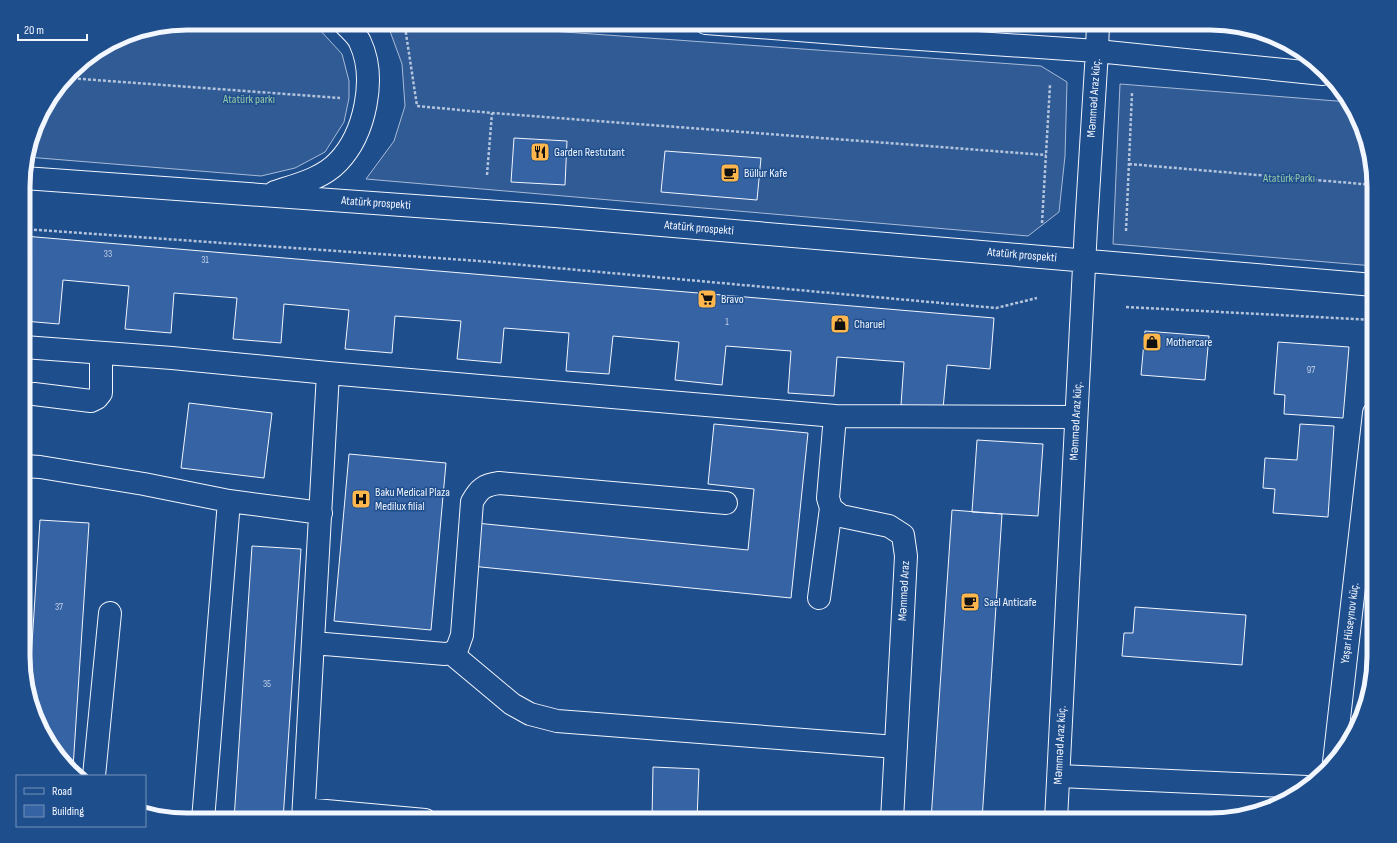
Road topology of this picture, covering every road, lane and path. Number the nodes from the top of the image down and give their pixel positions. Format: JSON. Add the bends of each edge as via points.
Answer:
{"nodes":[{"id":1,"x":405,"y":30,"type":"edge"},
{"id":2,"x":794,"y":30,"type":"edge"},
{"id":3,"x":1098,"y":30,"type":"edge"},
{"id":4,"x":358,"y":32,"type":"edge"},
{"id":5,"x":1097,"y":51,"type":"junction"},
{"id":6,"x":1319,"y":74,"type":"edge"},
{"id":7,"x":74,"y":78,"type":"edge"},
{"id":8,"x":1050,"y":85,"type":"dead end"},
{"id":9,"x":1132,"y":93,"type":"dead end"},
{"id":10,"x":340,"y":98,"type":"dead end"},
{"id":11,"x":492,"y":113,"type":"junction"},
{"id":12,"x":1046,"y":155,"type":"junction"},
{"id":13,"x":1129,"y":164,"type":"junction"},
{"id":14,"x":487,"y":175,"type":"dead end"},
{"id":15,"x":30,"y":178,"type":"edge"},
{"id":16,"x":1367,"y":184,"type":"edge"},
{"id":17,"x":266,"y":195,"type":"junction"},
{"id":18,"x":1042,"y":223,"type":"dead end"},
{"id":19,"x":30,"y":229,"type":"edge"},
{"id":20,"x":1126,"y":231,"type":"dead end"},
{"id":21,"x":1084,"y":260,"type":"junction"},
{"id":22,"x":1367,"y":284,"type":"edge"},
{"id":23,"x":1037,"y":298,"type":"dead end"},
{"id":24,"x":1126,"y":307,"type":"dead end"},
{"id":25,"x":1367,"y":320,"type":"edge"},
{"id":26,"x":30,"y":347,"type":"edge"},
{"id":27,"x":101,"y":353,"type":"junction"},
{"id":28,"x":328,"y":373,"type":"junction"},
{"id":29,"x":34,"y":394,"type":"dead end"},
{"id":30,"x":834,"y":416,"type":"junction"},
{"id":31,"x":1076,"y":417,"type":"junction"},
{"id":32,"x":30,"y":466,"type":"edge"},
{"id":33,"x":1367,"y":474,"type":"edge"},
{"id":34,"x":229,"y":501,"type":"junction"},
{"id":35,"x":726,"y":503,"type":"dead end"},
{"id":36,"x":830,"y":508,"type":"junction"},
{"id":37,"x":320,"y":514,"type":"junction"},
{"id":38,"x":819,"y":598,"type":"dead end"},
{"id":39,"x":110,"y":613,"type":"dead end"},
{"id":40,"x":313,"y":643,"type":"junction"},
{"id":41,"x":451,"y":653,"type":"junction"},
{"id":42,"x":896,"y":747,"type":"junction"},
{"id":43,"x":1335,"y":752,"type":"edge"},
{"id":44,"x":94,"y":775,"type":"edge"},
{"id":45,"x":1059,"y":776,"type":"junction"},
{"id":46,"x":1299,"y":786,"type":"edge"},
{"id":47,"x":204,"y":813,"type":"edge"},
{"id":48,"x":304,"y":813,"type":"edge"},
{"id":49,"x":892,"y":813,"type":"edge"},
{"id":50,"x":1056,"y":813,"type":"edge"}],
"edges":[{"from":1,"to":11,"type":"path","via":[[417,106]]},
{"from":2,"to":5,"type":"main road"},
{"from":3,"to":5,"type":"main road","name":"Məmməd Araz küç."},
{"from":4,"to":17,"type":"main road","via":[[367,64],[368,90],[364,114],[354,140],[337,163],[315,178]]},
{"from":5,"to":6,"type":"main road"},
{"from":5,"to":21,"type":"main road","name":"Məmməd Araz küç."},
{"from":7,"to":10,"type":"path"},
{"from":8,"to":12,"type":"path"},
{"from":9,"to":13,"type":"path"},
{"from":11,"to":12,"type":"path"},
{"from":11,"to":14,"type":"path"},
{"from":12,"to":18,"type":"path"},
{"from":13,"to":16,"type":"path"},
{"from":13,"to":20,"type":"path"},
{"from":15,"to":17,"type":"main road","name":"Atatürk prospekti"},
{"from":17,"to":21,"type":"main road","name":"Atatürk prospekti"},
{"from":19,"to":23,"type":"path","via":[[479,261],[996,308]]},
{"from":21,"to":22,"type":"main road","name":"Atatürk prospekti"},
{"from":21,"to":31,"type":"main road","name":"Məmməd Araz küç."},
{"from":24,"to":25,"type":"path"},
{"from":26,"to":27,"type":"main road"},
{"from":27,"to":28,"type":"main road"},
{"from":27,"to":29,"type":"main road","via":[[101,393],[97,398],[92,401]]},
{"from":28,"to":30,"type":"main road"},
{"from":28,"to":37,"type":"main road"},
{"from":30,"to":31,"type":"main road"},
{"from":30,"to":36,"type":"main road","via":[[828,498]]},
{"from":31,"to":45,"type":"main road","name":"Məmməd Araz küç."},
{"from":32,"to":34,"type":"main road","via":[[144,484]]},
{"from":33,"to":43,"type":"main road","name":"Yaşar Hüseynov küç."},
{"from":34,"to":37,"type":"main road"},
{"from":34,"to":47,"type":"main road"},
{"from":35,"to":41,"type":"main road","via":[[499,483],[482,488],[472,502],[462,635],[457,649]]},
{"from":36,"to":38,"type":"main road"},
{"from":36,"to":42,"type":"main road","name":"Məmməd Araz","via":[[841,516],[889,526],[903,535],[906,556]]},
{"from":37,"to":40,"type":"main road"},
{"from":39,"to":44,"type":"main road"},
{"from":40,"to":41,"type":"main road"},
{"from":40,"to":48,"type":"main road"},
{"from":41,"to":42,"type":"main road","via":[[512,704],[545,719]]},
{"from":42,"to":49,"type":"main road","name":"Məmməd Araz"},
{"from":45,"to":46,"type":"main road"},
{"from":45,"to":50,"type":"main road","name":"Məmməd Araz küç."}]}
